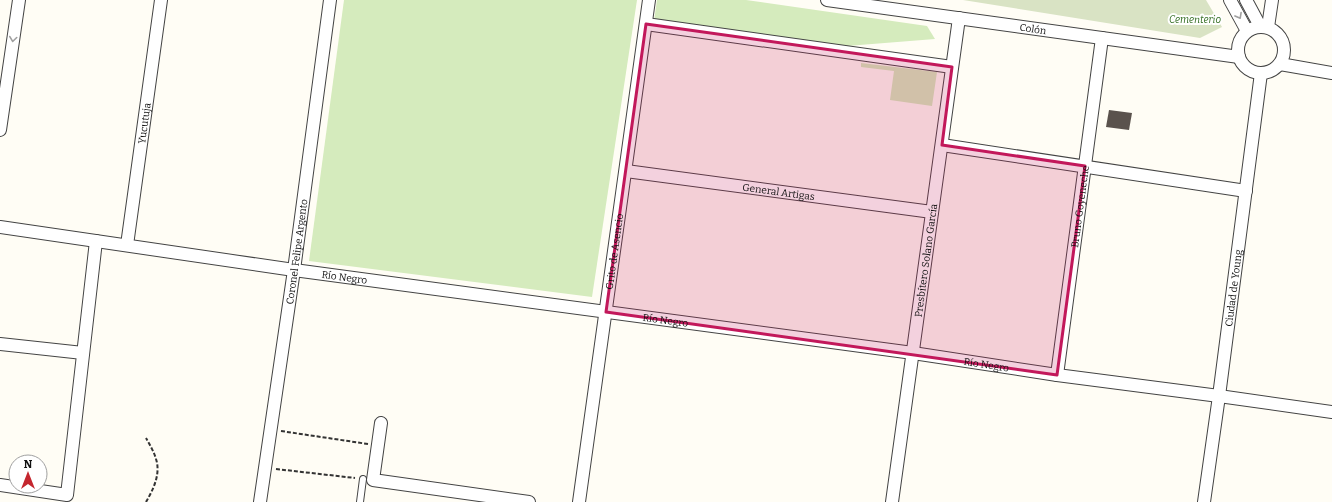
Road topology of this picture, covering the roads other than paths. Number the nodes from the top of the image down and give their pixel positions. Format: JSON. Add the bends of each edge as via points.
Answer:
{"nodes":[{"id":1,"x":19,"y":0,"type":"edge"},
{"id":2,"x":161,"y":0,"type":"edge"},
{"id":3,"x":330,"y":0,"type":"edge"},
{"id":4,"x":650,"y":0,"type":"edge"},
{"id":5,"x":827,"y":0,"type":"edge"},
{"id":6,"x":1230,"y":0,"type":"edge"},
{"id":7,"x":1246,"y":0,"type":"edge"},
{"id":8,"x":1272,"y":0,"type":"edge"},
{"id":9,"x":959,"y":18,"type":"junction"},
{"id":10,"x":646,"y":24,"type":"junction"},
{"id":11,"x":1264,"y":27,"type":"junction"},
{"id":12,"x":1247,"y":31,"type":"junction"},
{"id":13,"x":1102,"y":38,"type":"junction"},
{"id":14,"x":1239,"y":57,"type":"junction"},
{"id":15,"x":1280,"y":64,"type":"junction"},
{"id":16,"x":952,"y":67,"type":"junction"},
{"id":17,"x":1332,"y":72,"type":"edge"},
{"id":18,"x":1261,"y":73,"type":"junction"},
{"id":19,"x":0,"y":130,"type":"edge"},
{"id":20,"x":942,"y":145,"type":"junction"},
{"id":21,"x":1085,"y":166,"type":"junction"},
{"id":22,"x":626,"y":171,"type":"junction"},
{"id":23,"x":1246,"y":190,"type":"junction"},
{"id":24,"x":932,"y":212,"type":"junction"},
{"id":25,"x":0,"y":227,"type":"edge"},
{"id":26,"x":96,"y":241,"type":"junction"},
{"id":27,"x":127,"y":246,"type":"junction"},
{"id":28,"x":294,"y":270,"type":"junction"},
{"id":29,"x":606,"y":312,"type":"junction"},
{"id":30,"x":0,"y":344,"type":"edge"},
{"id":31,"x":83,"y":353,"type":"junction"},
{"id":32,"x":913,"y":353,"type":"junction"},
{"id":33,"x":1057,"y":375,"type":"junction"},
{"id":34,"x":1219,"y":396,"type":"junction"},
{"id":35,"x":1332,"y":412,"type":"edge"},
{"id":36,"x":381,"y":423,"type":"dead end"},
{"id":37,"x":363,"y":479,"type":"road end"},
{"id":38,"x":0,"y":485,"type":"edge"},
{"id":39,"x":260,"y":502,"type":"edge"},
{"id":40,"x":360,"y":502,"type":"edge"},
{"id":41,"x":529,"y":502,"type":"edge"},
{"id":42,"x":579,"y":502,"type":"edge"},
{"id":43,"x":892,"y":502,"type":"edge"},
{"id":44,"x":1204,"y":502,"type":"edge"}],
"edges":[{"from":1,"to":19,"type":"street","one_way":true},
{"from":2,"to":27,"type":"street","name":"Yucutuja"},
{"from":3,"to":28,"type":"street","name":"Coronel Felipe Argento"},
{"from":4,"to":10,"type":"street","name":"Grito de Asencio"},
{"from":5,"to":9,"type":"street","name":"Colón"},
{"from":6,"to":12,"type":"street","one_way":true},
{"from":7,"to":11,"type":"street"},
{"from":8,"to":11,"type":"street"},
{"from":9,"to":13,"type":"street","name":"Colón"},
{"from":9,"to":16,"type":"street","name":"Presbítero Solano García"},
{"from":10,"to":16,"type":"street"},
{"from":10,"to":22,"type":"street","name":"Grito de Asencio"},
{"from":11,"to":12,"type":"street"},
{"from":11,"to":15,"type":"street","via":[[1274,30],[1283,42],[1285,50]]},
{"from":12,"to":14,"type":"street","via":[[1239,42]]},
{"from":13,"to":14,"type":"street","name":"Colón"},
{"from":13,"to":21,"type":"street","name":"Bruno Goyeneche"},
{"from":14,"to":18,"type":"street","via":[[1247,69]]},
{"from":15,"to":17,"type":"street"},
{"from":15,"to":18,"type":"street","via":[[1275,69]]},
{"from":16,"to":20,"type":"street","name":"Presbítero Solano García"},
{"from":18,"to":23,"type":"street","name":"Ciudad de Young"},
{"from":20,"to":21,"type":"street"},
{"from":20,"to":24,"type":"street","name":"Presbítero Solano García"},
{"from":21,"to":23,"type":"street"},
{"from":21,"to":33,"type":"street","name":"Bruno Goyeneche"},
{"from":22,"to":24,"type":"street","name":"General Artigas"},
{"from":22,"to":29,"type":"street","name":"Grito de Asencio"},
{"from":23,"to":34,"type":"street","name":"Ciudad de Young"},
{"from":24,"to":32,"type":"street","name":"Presbítero Solano García"},
{"from":25,"to":26,"type":"street","name":"Río Negro"},
{"from":26,"to":27,"type":"street","name":"Río Negro"},
{"from":26,"to":31,"type":"street"},
{"from":27,"to":28,"type":"street","name":"Río Negro"},
{"from":28,"to":29,"type":"street","name":"Río Negro"},
{"from":28,"to":39,"type":"street","name":"Coronel Felipe Argento"},
{"from":29,"to":32,"type":"street","name":"Río Negro"},
{"from":29,"to":42,"type":"street","name":"Grito de Asencio"},
{"from":30,"to":31,"type":"street"},
{"from":31,"to":38,"type":"street","via":[[67,495]]},
{"from":32,"to":33,"type":"street","name":"Río Negro"},
{"from":32,"to":43,"type":"street","name":"Presbítero Solano García"},
{"from":33,"to":34,"type":"street","name":"Río Negro"},
{"from":34,"to":35,"type":"street","name":"Río Negro"},
{"from":34,"to":44,"type":"street","name":"Ciudad de Young"},
{"from":36,"to":41,"type":"street","via":[[373,480]]},
{"from":37,"to":40,"type":"lane"}]}
